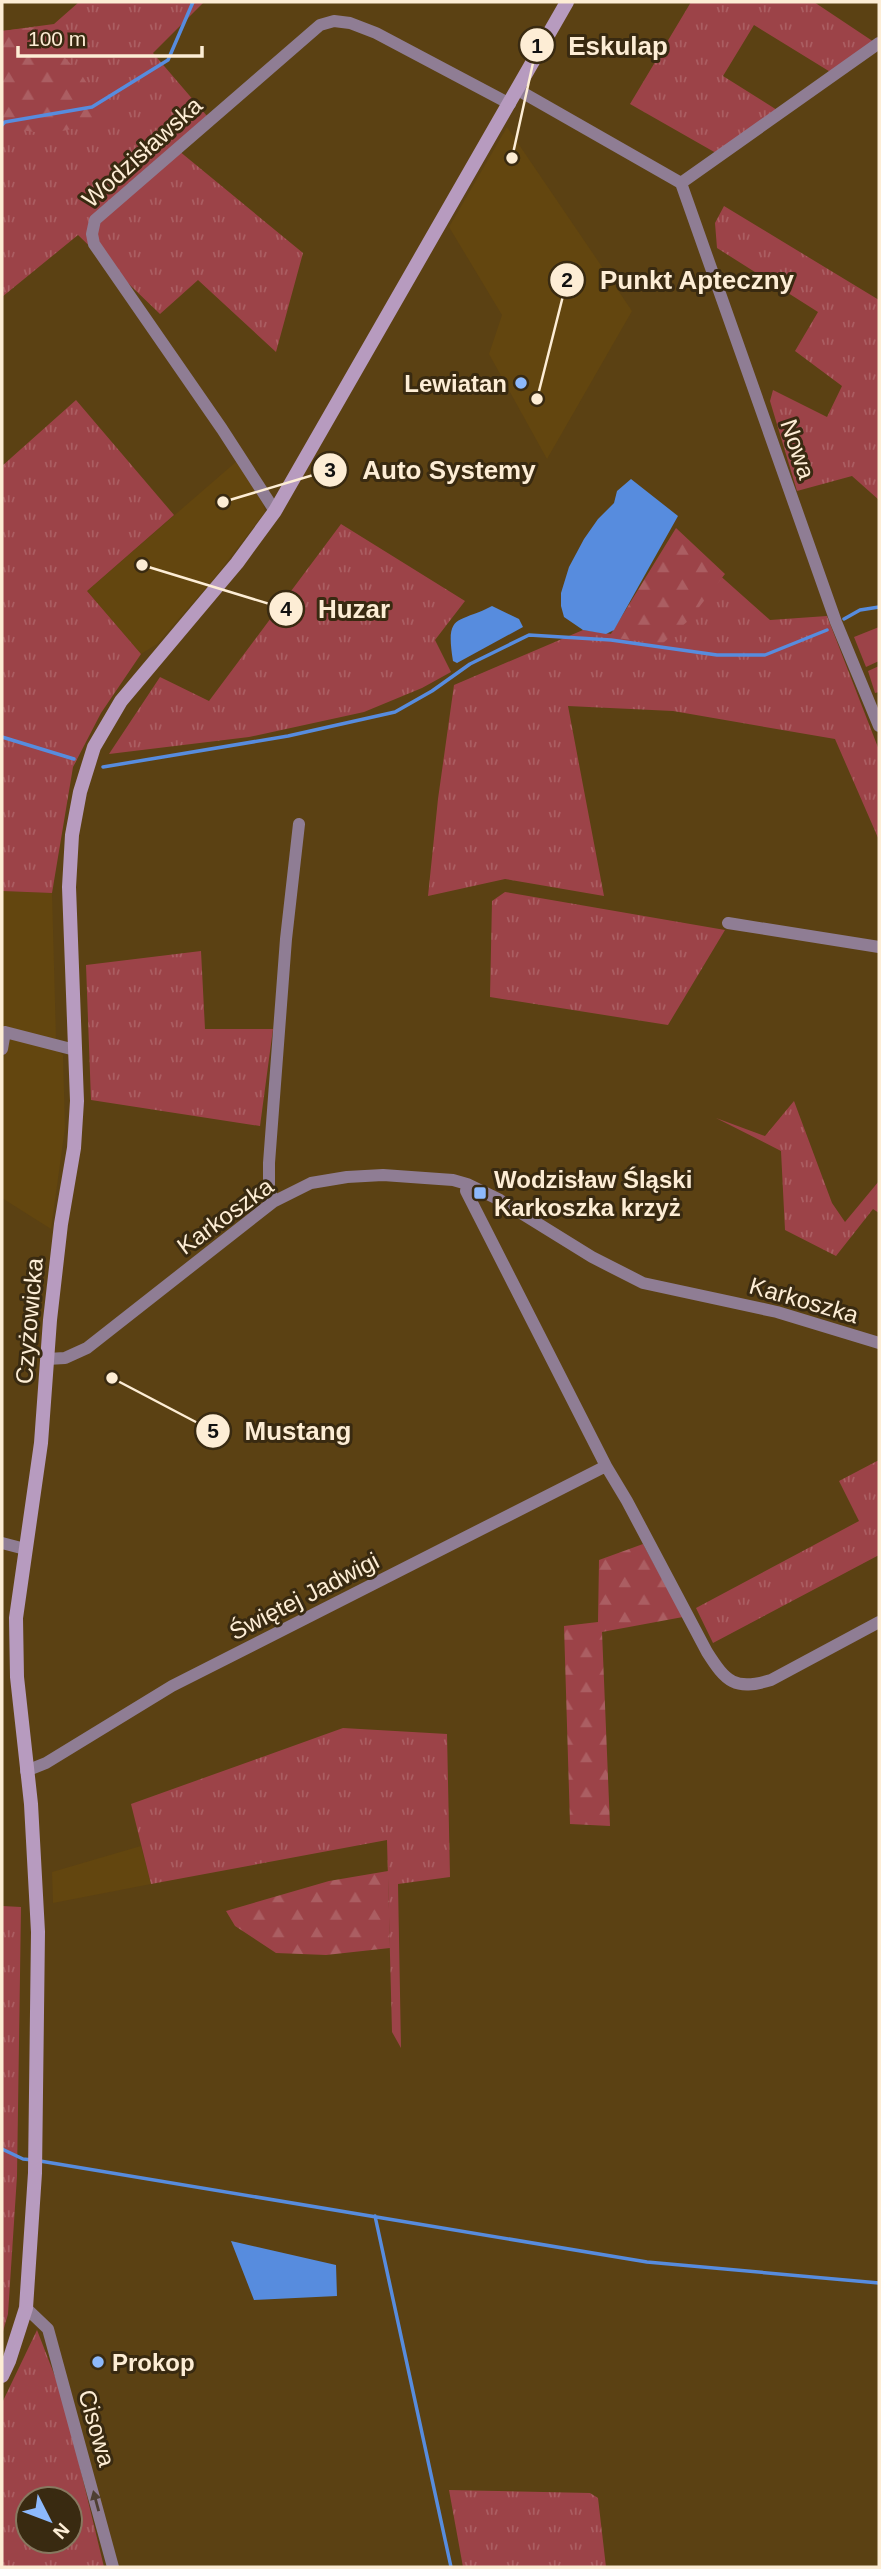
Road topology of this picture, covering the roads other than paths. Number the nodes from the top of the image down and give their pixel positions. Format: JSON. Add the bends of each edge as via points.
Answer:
{"nodes":[{"id":1,"x":567,"y":2,"type":"edge"},
{"id":2,"x":879,"y":43,"type":"edge"},
{"id":3,"x":518,"y":90,"type":"junction"},
{"id":4,"x":510,"y":104,"type":"junction"},
{"id":5,"x":681,"y":183,"type":"junction"},
{"id":6,"x":275,"y":511,"type":"junction"},
{"id":7,"x":879,"y":726,"type":"edge"},
{"id":8,"x":299,"y":824,"type":"dead end"},
{"id":9,"x":727,"y":923,"type":"dead end"},
{"id":10,"x":879,"y":947,"type":"edge"},
{"id":11,"x":3,"y":1032,"type":"edge"},
{"id":12,"x":2,"y":1049,"type":"edge"},
{"id":13,"x":75,"y":1050,"type":"junction"},
{"id":14,"x":467,"y":1184,"type":"junction"},
{"id":15,"x":274,"y":1202,"type":"junction"},
{"id":16,"x":879,"y":1343,"type":"edge"},
{"id":17,"x":47,"y":1359,"type":"junction"},
{"id":18,"x":606,"y":1466,"type":"junction"},
{"id":19,"x":2,"y":1543,"type":"edge"},
{"id":20,"x":25,"y":1549,"type":"junction"},
{"id":21,"x":879,"y":1622,"type":"edge"},
{"id":22,"x":26,"y":1770,"type":"junction"},
{"id":23,"x":26,"y":2308,"type":"junction"},
{"id":24,"x":2,"y":2376,"type":"edge"},
{"id":25,"x":113,"y":2567,"type":"edge"}],
"edges":[{"from":1,"to":3,"type":"street"},
{"from":2,"to":5,"type":"street"},
{"from":3,"to":4,"type":"street"},
{"from":3,"to":5,"type":"street"},
{"from":4,"to":6,"type":"street"},
{"from":4,"to":6,"type":"street","name":"Wodzisławska","via":[[376,33],[334,21],[303,38],[95,220],[94,244]]},
{"from":5,"to":7,"type":"street","name":"Nowa","via":[[836,621]]},
{"from":6,"to":13,"type":"street","name":"Czyżowicka","via":[[121,701],[94,747],[79,792],[72,835],[69,887]]},
{"from":8,"to":15,"type":"street","via":[[270,1150],[269,1185]]},
{"from":9,"to":10,"type":"street"},
{"from":11,"to":12,"type":"street"},
{"from":11,"to":13,"type":"street"},
{"from":13,"to":17,"type":"street","name":"Czyżowicka","via":[[74,1148]]},
{"from":14,"to":15,"type":"street","name":"Karkoszka","via":[[417,1177],[347,1177],[311,1183]]},
{"from":14,"to":16,"type":"street","name":"Karkoszka","via":[[643,1283],[777,1312]]},
{"from":14,"to":18,"type":"street","via":[[466,1191]]},
{"from":15,"to":17,"type":"street","name":"Karkoszka","via":[[87,1348],[65,1358]]},
{"from":17,"to":20,"type":"street","name":"Czyżowicka","via":[[41,1443]]},
{"from":18,"to":21,"type":"street","via":[[707,1652],[734,1684],[751,1686],[771,1680]]},
{"from":18,"to":22,"type":"street","name":"Świętej Jadwigi","via":[[172,1686],[46,1763]]},
{"from":19,"to":20,"type":"street"},
{"from":20,"to":22,"type":"street","name":"Czyżowicka","via":[[16,1618]]},
{"from":22,"to":23,"type":"street","name":"Czyżowicka","via":[[38,1932],[35,2173]]},
{"from":23,"to":24,"type":"street","name":"Czyżowicka"},
{"from":25,"to":23,"type":"street","name":"Cisowa","one_way":true,"via":[[48,2329]]}]}
